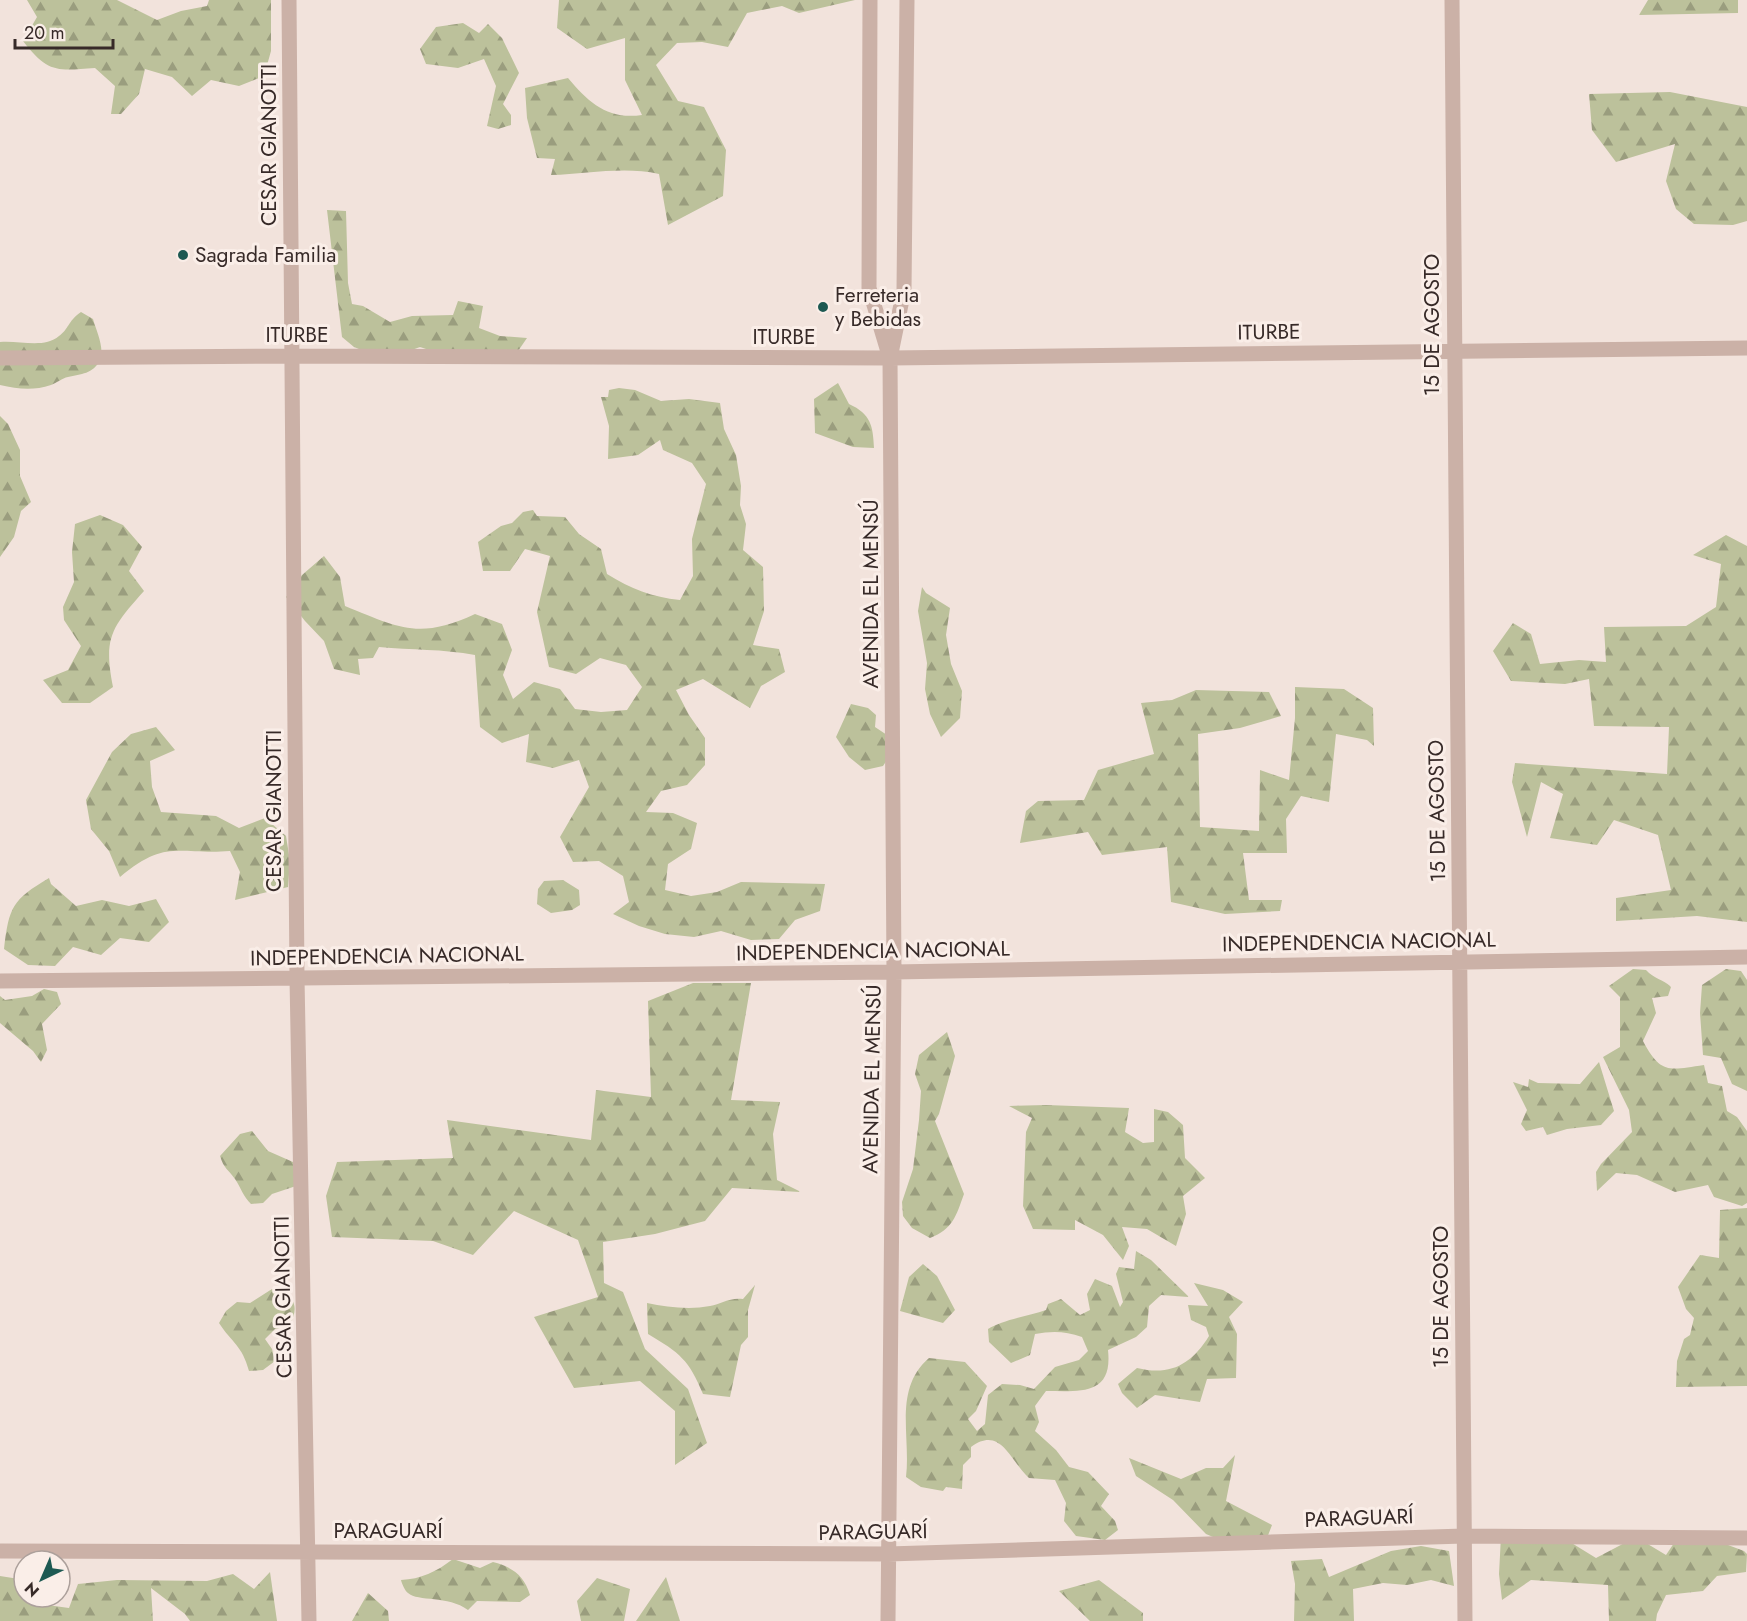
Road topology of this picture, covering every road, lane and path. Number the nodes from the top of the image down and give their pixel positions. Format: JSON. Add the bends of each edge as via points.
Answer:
{"nodes":[{"id":1,"x":289,"y":0,"type":"edge"},
{"id":2,"x":870,"y":0,"type":"edge"},
{"id":3,"x":907,"y":0,"type":"edge"},
{"id":4,"x":1452,"y":0,"type":"edge"},
{"id":5,"x":1747,"y":348,"type":"edge"},
{"id":6,"x":1453,"y":351,"type":"junction"},
{"id":7,"x":292,"y":356,"type":"junction"},
{"id":8,"x":0,"y":358,"type":"edge"},
{"id":9,"x":890,"y":358,"type":"junction"},
{"id":10,"x":1747,"y":957,"type":"edge"},
{"id":11,"x":1459,"y":961,"type":"junction"},
{"id":12,"x":894,"y":972,"type":"junction"},
{"id":13,"x":297,"y":978,"type":"junction"},
{"id":14,"x":0,"y":981,"type":"edge"},
{"id":15,"x":1464,"y":1536,"type":"junction"},
{"id":16,"x":1747,"y":1538,"type":"edge"},
{"id":17,"x":0,"y":1551,"type":"edge"},
{"id":18,"x":310,"y":1552,"type":"junction"},
{"id":19,"x":888,"y":1554,"type":"junction"},
{"id":20,"x":309,"y":1621,"type":"edge"},
{"id":21,"x":888,"y":1621,"type":"edge"},
{"id":22,"x":1465,"y":1621,"type":"edge"}],
"edges":[{"from":1,"to":7,"type":"street","name":"CESAR GIANOTTI"},
{"from":2,"to":9,"type":"street","name":"AVENIDA EL MENSÚ","via":[[869,288]]},
{"from":3,"to":9,"type":"street","name":"AVENIDA EL MENSÚ","via":[[904,290]]},
{"from":4,"to":6,"type":"street","name":"15 DE AGOSTO"},
{"from":5,"to":6,"type":"street","name":"ITURBE"},
{"from":6,"to":9,"type":"street","name":"ITURBE"},
{"from":6,"to":11,"type":"street","name":"15 DE AGOSTO"},
{"from":7,"to":8,"type":"street","name":"ITURBE"},
{"from":7,"to":9,"type":"street","name":"ITURBE"},
{"from":7,"to":13,"type":"street","name":"CESAR GIANOTTI"},
{"from":9,"to":12,"type":"street","name":"AVENIDA EL MENSÚ"},
{"from":10,"to":11,"type":"street","name":"INDEPENDENCIA NACIONAL"},
{"from":11,"to":12,"type":"street","name":"INDEPENDENCIA NACIONAL"},
{"from":11,"to":15,"type":"street","name":"15 DE AGOSTO"},
{"from":12,"to":13,"type":"street","name":"INDEPENDENCIA NACIONAL"},
{"from":12,"to":19,"type":"street","name":"AVENIDA EL MENSÚ"},
{"from":13,"to":14,"type":"street","name":"INDEPENDENCIA NACIONAL"},
{"from":13,"to":18,"type":"street","name":"CESAR GIANOTTI"},
{"from":15,"to":16,"type":"street","name":"PARAGUARÍ"},
{"from":15,"to":19,"type":"street","name":"PARAGUARÍ"},
{"from":15,"to":22,"type":"street","name":"15 DE AGOSTO"},
{"from":17,"to":18,"type":"street","name":"PARAGUARÍ"},
{"from":18,"to":19,"type":"street","name":"PARAGUARÍ"},
{"from":18,"to":20,"type":"street","name":"CESAR GIANOTTI"},
{"from":19,"to":21,"type":"street","name":"AVENIDA EL MENSÚ"}]}
